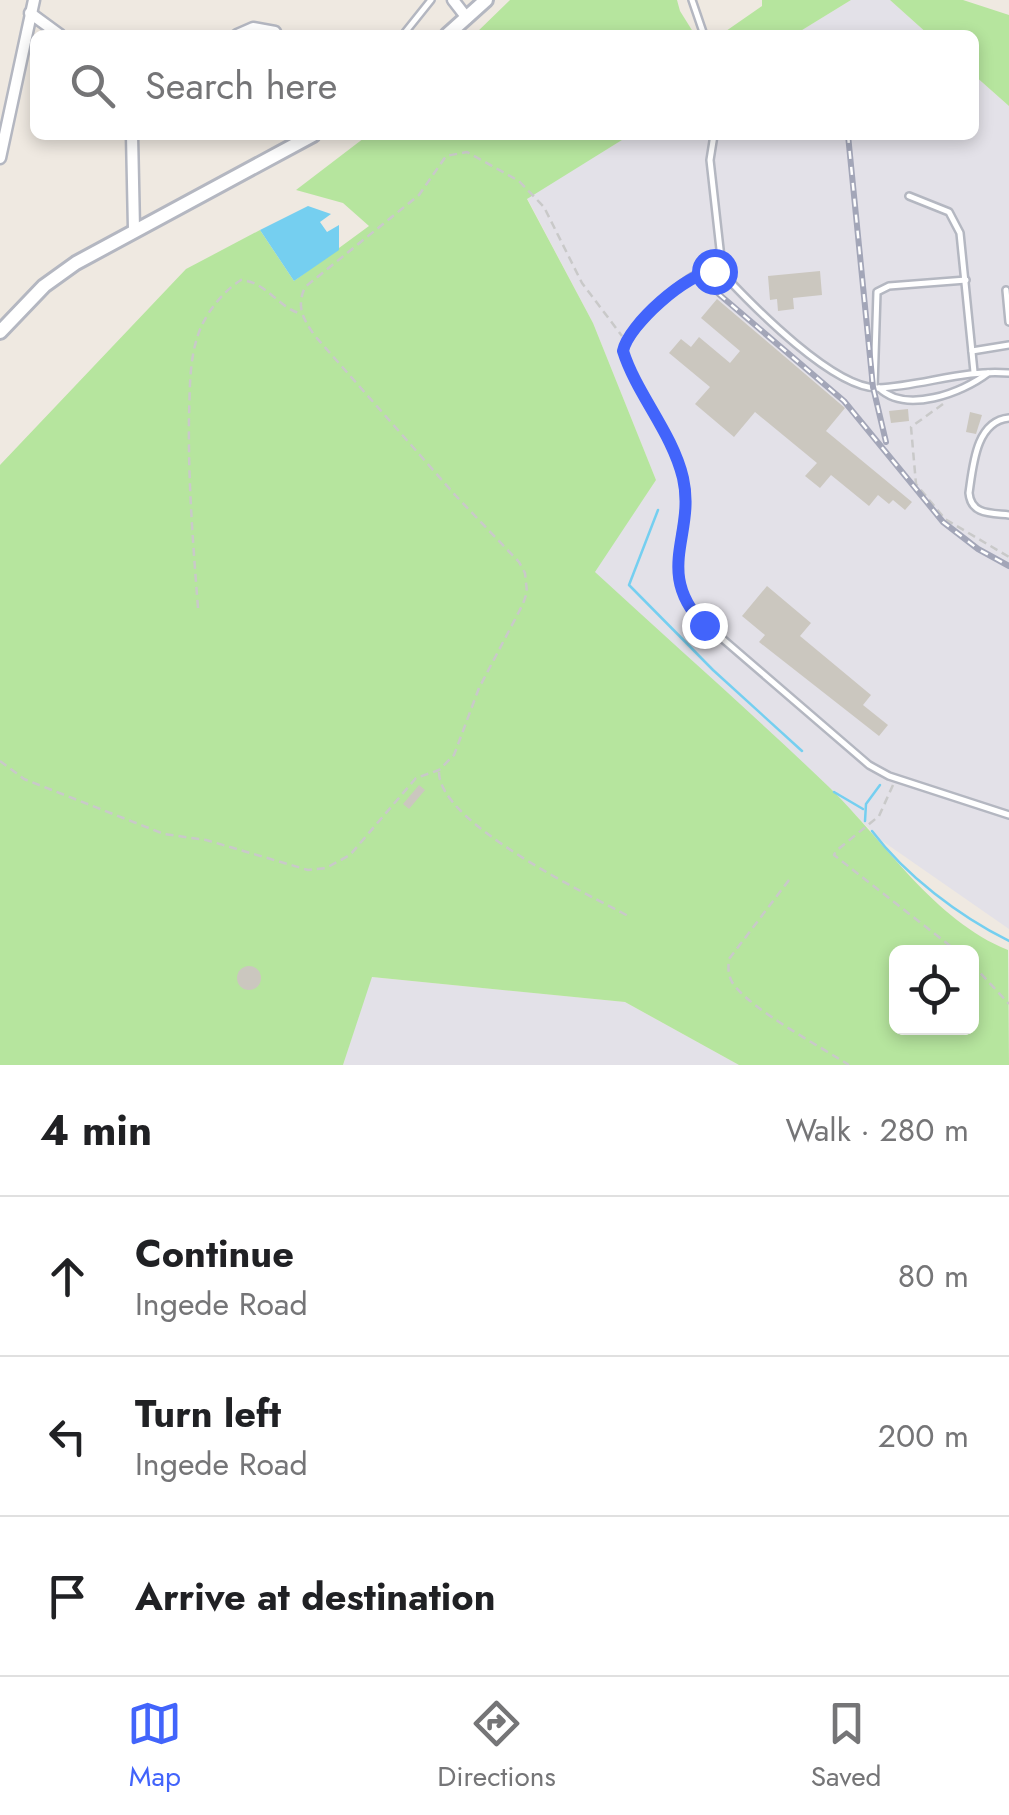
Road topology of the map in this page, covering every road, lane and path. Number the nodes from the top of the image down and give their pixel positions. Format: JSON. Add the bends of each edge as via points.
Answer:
{"nodes":[{"id":1,"x":34,"y":0,"type":"edge"},
{"id":2,"x":431,"y":0,"type":"edge"},
{"id":3,"x":453,"y":0,"type":"edge"},
{"id":4,"x":486,"y":0,"type":"edge"},
{"id":5,"x":692,"y":0,"type":"edge"},
{"id":6,"x":30,"y":13,"type":"junction"},
{"id":7,"x":467,"y":18,"type":"junction"},
{"id":8,"x":53,"y":30,"type":"edge"},
{"id":9,"x":407,"y":30,"type":"edge"},
{"id":10,"x":453,"y":30,"type":"edge"},
{"id":11,"x":702,"y":30,"type":"edge"},
{"id":12,"x":132,"y":140,"type":"edge"},
{"id":13,"x":303,"y":140,"type":"edge"},
{"id":14,"x":713,"y":140,"type":"edge"},
{"id":15,"x":0,"y":158,"type":"edge"},
{"id":16,"x":909,"y":196,"type":"dead end"},
{"id":17,"x":134,"y":229,"type":"junction"},
{"id":18,"x":719,"y":272,"type":"junction"},
{"id":19,"x":966,"y":280,"type":"junction"},
{"id":20,"x":1006,"y":290,"type":"dead end"},
{"id":21,"x":302,"y":314,"type":"junction"},
{"id":22,"x":1009,"y":322,"type":"edge"},
{"id":23,"x":0,"y":332,"type":"edge"},
{"id":24,"x":626,"y":341,"type":"junction"},
{"id":25,"x":1009,"y":344,"type":"edge"},
{"id":26,"x":972,"y":351,"type":"junction"},
{"id":27,"x":974,"y":372,"type":"junction"},
{"id":28,"x":990,"y":372,"type":"junction"},
{"id":29,"x":1009,"y":373,"type":"edge"},
{"id":30,"x":877,"y":388,"type":"junction"},
{"id":31,"x":961,"y":392,"type":"junction"},
{"id":32,"x":1009,"y":418,"type":"edge"},
{"id":33,"x":1009,"y":515,"type":"edge"},
{"id":34,"x":1009,"y":557,"type":"edge"},
{"id":35,"x":198,"y":608,"type":"dead end"},
{"id":36,"x":0,"y":761,"type":"edge"},
{"id":37,"x":439,"y":770,"type":"junction"},
{"id":38,"x":896,"y":778,"type":"junction"},
{"id":39,"x":1009,"y":816,"type":"edge"},
{"id":40,"x":789,"y":880,"type":"dead end"},
{"id":41,"x":630,"y":917,"type":"dead end"},
{"id":42,"x":949,"y":945,"type":"edge"},
{"id":43,"x":979,"y":972,"type":"edge"},
{"id":44,"x":1009,"y":1004,"type":"edge"},
{"id":45,"x":849,"y":1065,"type":"edge"}],
"edges":[{"from":1,"to":6,"type":"street"},
{"from":2,"to":9,"type":"lane"},
{"from":3,"to":7,"type":"street"},
{"from":4,"to":7,"type":"street"},
{"from":5,"to":11,"type":"lane"},
{"from":6,"to":8,"type":"street"},
{"from":6,"to":15,"type":"street"},
{"from":7,"to":10,"type":"street"},
{"from":12,"to":17,"type":"street"},
{"from":13,"to":17,"type":"street"},
{"from":14,"to":18,"type":"lane"},
{"from":16,"to":19,"type":"lane","via":[[938,206],[956,223]]},
{"from":17,"to":23,"type":"street","via":[[44,286]]},
{"from":18,"to":24,"type":"lane","via":[[684,282]]},
{"from":18,"to":30,"type":"lane","via":[[829,370]]},
{"from":19,"to":26,"type":"lane"},
{"from":19,"to":30,"type":"lane","via":[[877,292]]},
{"from":20,"to":22,"type":"lane"},
{"from":21,"to":24,"type":"path","via":[[308,281],[419,195],[446,156],[462,152],[519,181],[544,207],[582,283]]},
{"from":21,"to":35,"type":"path","via":[[260,284],[241,280],[202,323],[194,348],[188,452]]},
{"from":21,"to":37,"type":"path","via":[[352,382],[519,562],[526,578],[523,604],[454,754]]},
{"from":24,"to":38,"type":"lane","via":[[624,356],[682,478],[677,574],[688,606],[856,754]]},
{"from":25,"to":26,"type":"lane"},
{"from":26,"to":27,"type":"lane"},
{"from":27,"to":28,"type":"lane"},
{"from":27,"to":30,"type":"lane"},
{"from":28,"to":29,"type":"lane"},
{"from":28,"to":31,"type":"lane"},
{"from":30,"to":31,"type":"lane","via":[[897,399]]},
{"from":31,"to":34,"type":"path","via":[[910,427],[916,484],[945,519]]},
{"from":32,"to":33,"type":"lane","via":[[984,429],[969,493],[979,511]]},
{"from":36,"to":37,"type":"path","via":[[24,779],[164,834],[308,870],[350,855],[416,778]]},
{"from":37,"to":41,"type":"path","via":[[450,801],[477,828]]},
{"from":38,"to":39,"type":"lane"},
{"from":38,"to":42,"type":"path","via":[[879,816],[834,855]]},
{"from":40,"to":45,"type":"path","via":[[729,959],[728,972],[749,999]]},
{"from":43,"to":44,"type":"path"}]}
